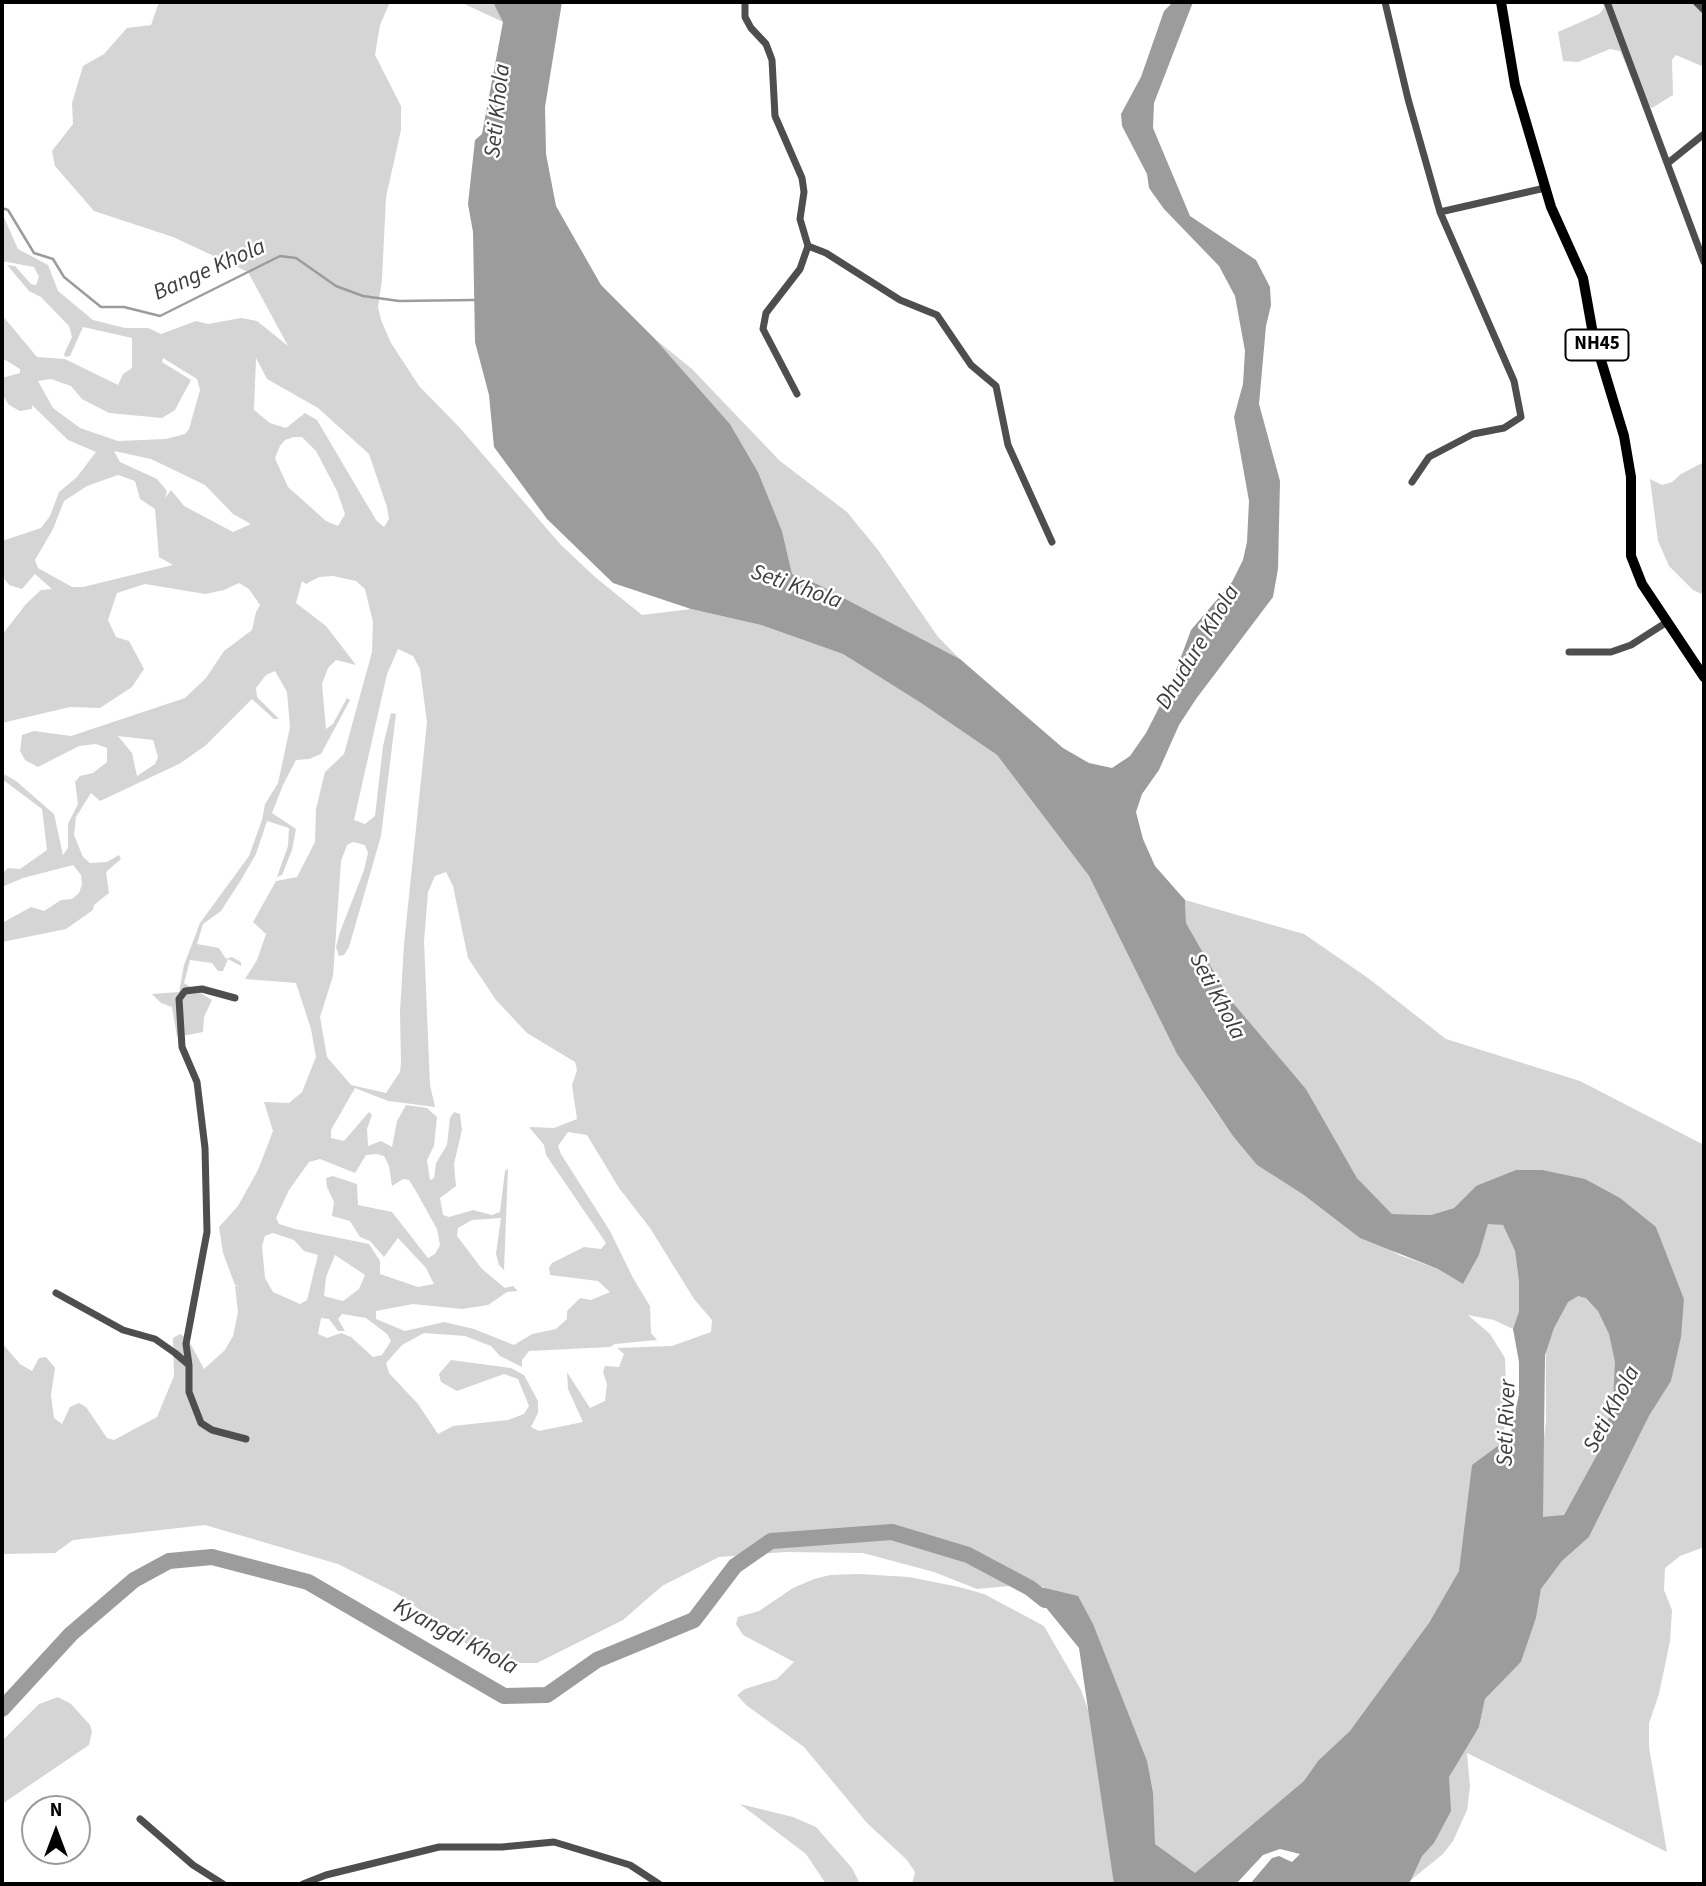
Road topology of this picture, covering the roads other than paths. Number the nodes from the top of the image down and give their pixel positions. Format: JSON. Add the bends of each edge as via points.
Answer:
{"nodes":[{"id":1,"x":746,"y":2,"type":"edge"},
{"id":2,"x":1385,"y":2,"type":"edge"},
{"id":3,"x":1501,"y":2,"type":"edge"},
{"id":4,"x":1618,"y":2,"type":"edge"},
{"id":5,"x":1696,"y":2,"type":"edge"},
{"id":6,"x":1608,"y":4,"type":"edge"},
{"id":7,"x":1704,"y":10,"type":"edge"},
{"id":8,"x":1704,"y":134,"type":"edge"},
{"id":9,"x":1668,"y":163,"type":"junction"},
{"id":10,"x":1545,"y":188,"type":"junction"},
{"id":11,"x":1440,"y":212,"type":"junction"},
{"id":12,"x":808,"y":246,"type":"junction"},
{"id":13,"x":1704,"y":262,"type":"edge"},
{"id":14,"x":797,"y":394,"type":"dead end"},
{"id":15,"x":1412,"y":482,"type":"dead end"},
{"id":16,"x":1052,"y":542,"type":"dead end"},
{"id":17,"x":1667,"y":622,"type":"junction"},
{"id":18,"x":1569,"y":652,"type":"dead end"},
{"id":19,"x":1704,"y":677,"type":"edge"},
{"id":20,"x":235,"y":998,"type":"dead end"},
{"id":21,"x":56,"y":1293,"type":"dead end"},
{"id":22,"x":188,"y":1365,"type":"junction"},
{"id":23,"x":246,"y":1439,"type":"dead end"},
{"id":24,"x":140,"y":1819,"type":"dead end"},
{"id":25,"x":223,"y":1884,"type":"edge"},
{"id":26,"x":303,"y":1884,"type":"edge"},
{"id":27,"x":659,"y":1884,"type":"edge"}],
"edges":[{"from":1,"to":12,"type":"street","via":[[746,17],[772,60],[775,116],[802,178],[800,219]]},
{"from":2,"to":11,"type":"street"},
{"from":3,"to":10,"type":"main road","number":"NH45","via":[[1515,85]]},
{"from":4,"to":6,"type":"street"},
{"from":5,"to":7,"type":"street"},
{"from":6,"to":9,"type":"street"},
{"from":8,"to":9,"type":"street"},
{"from":9,"to":13,"type":"street"},
{"from":10,"to":11,"type":"street"},
{"from":10,"to":17,"type":"main road","number":"NH45","via":[[1583,278],[1593,334],[1624,436],[1631,477],[1631,556],[1642,584]]},
{"from":11,"to":15,"type":"street","via":[[1514,381],[1521,417],[1504,428],[1473,434],[1429,457]]},
{"from":12,"to":14,"type":"street","via":[[800,270],[765,313],[763,329]]},
{"from":12,"to":16,"type":"street","via":[[900,300],[937,315],[971,365],[996,386],[1008,445]]},
{"from":17,"to":18,"type":"street","via":[[1611,652]]},
{"from":17,"to":19,"type":"main road","number":"NH45"},
{"from":20,"to":22,"type":"street","via":[[202,989],[186,990],[178,999],[182,1047],[197,1082],[205,1147],[207,1231],[187,1343]]},
{"from":21,"to":22,"type":"street","via":[[123,1330],[155,1339]]},
{"from":22,"to":23,"type":"street","via":[[189,1392],[201,1423]]},
{"from":24,"to":25,"type":"street","via":[[193,1865]]},
{"from":26,"to":27,"type":"street","via":[[439,1847],[554,1842],[630,1866]]}]}
